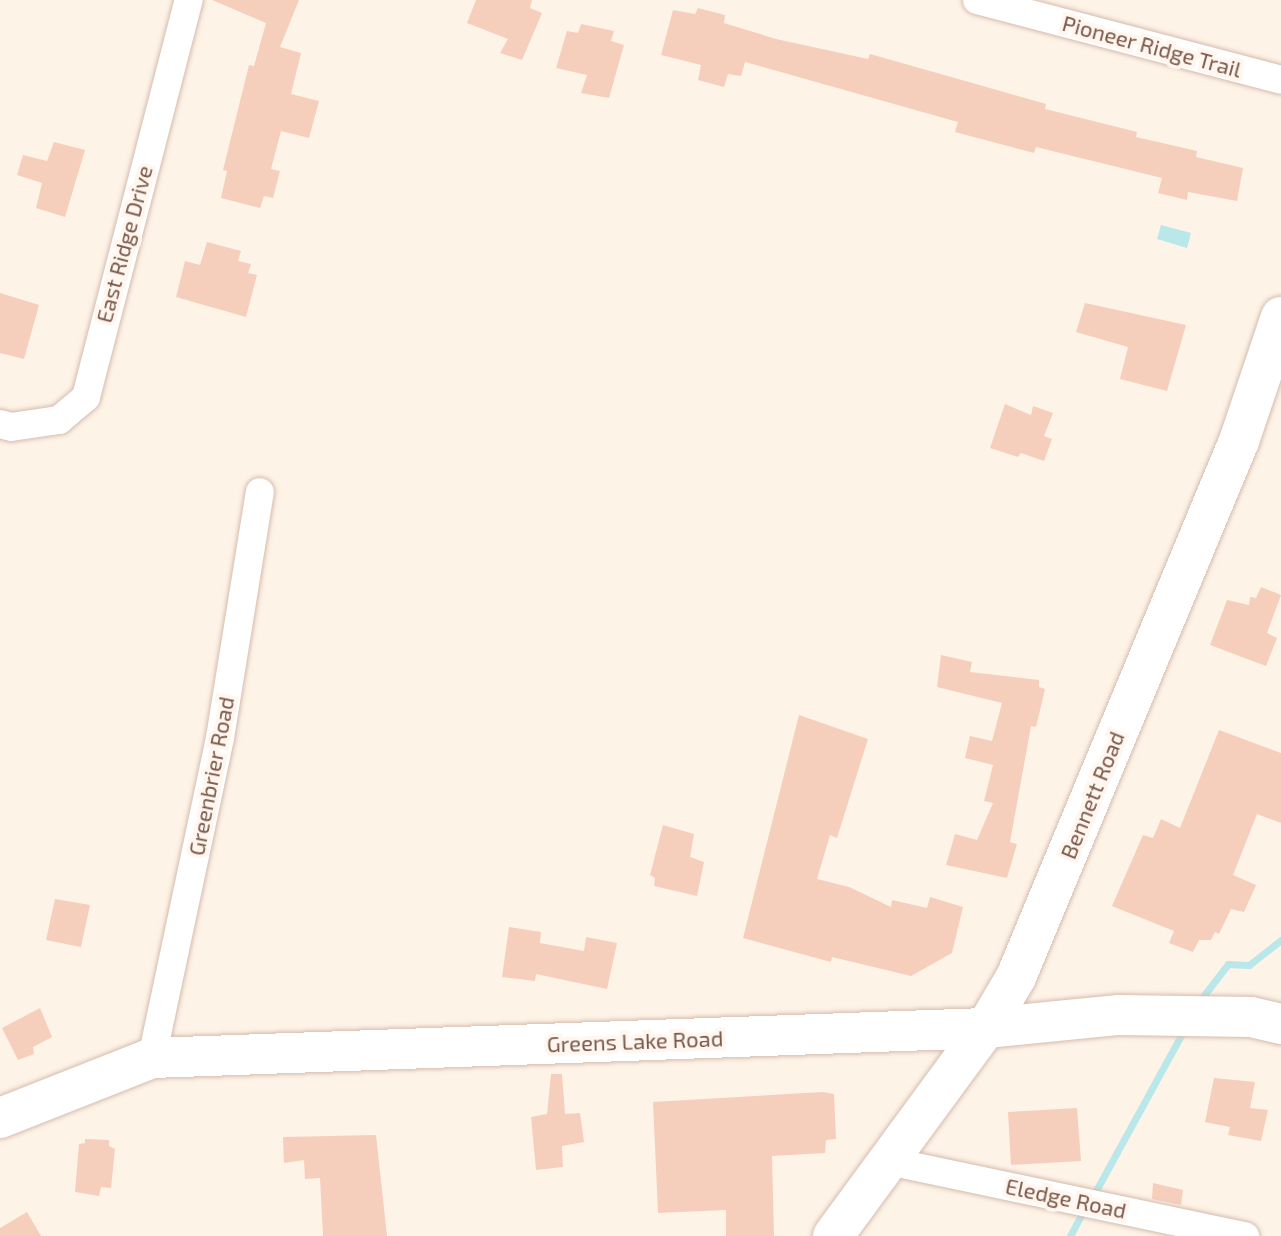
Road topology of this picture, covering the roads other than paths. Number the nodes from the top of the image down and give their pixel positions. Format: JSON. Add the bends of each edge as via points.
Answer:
{"nodes":[{"id":1,"x":189,"y":0,"type":"edge"},
{"id":2,"x":977,"y":0,"type":"edge"},
{"id":3,"x":1281,"y":80,"type":"edge"},
{"id":4,"x":1281,"y":317,"type":"edge"},
{"id":5,"x":0,"y":424,"type":"edge"},
{"id":6,"x":260,"y":492,"type":"dead end"},
{"id":7,"x":1281,"y":1024,"type":"edge"},
{"id":8,"x":986,"y":1028,"type":"junction"},
{"id":9,"x":152,"y":1058,"type":"junction"},
{"id":10,"x":0,"y":1118,"type":"edge"},
{"id":11,"x":888,"y":1161,"type":"junction"},
{"id":12,"x":833,"y":1236,"type":"edge"},
{"id":13,"x":1245,"y":1236,"type":"edge"}],
"edges":[{"from":1,"to":5,"type":"street","name":"East Ridge Drive","via":[[86,397],[59,420]]},
{"from":2,"to":3,"type":"street","name":"Pioneer Ridge Trail"},
{"from":4,"to":8,"type":"street","name":"Bennett Road","via":[[1239,441],[1062,871],[1016,977]]},
{"from":6,"to":9,"type":"street","name":"Greenbrier Road","via":[[220,738]]},
{"from":7,"to":8,"type":"street","name":"Greens Lake Road","via":[[1251,1017],[1147,1015]]},
{"from":8,"to":9,"type":"street","name":"Greens Lake Road"},
{"from":8,"to":11,"type":"street","name":"Bennett Road"},
{"from":9,"to":10,"type":"street","name":"Greens Lake Road"},
{"from":11,"to":12,"type":"street","name":"Bennett Road"},
{"from":11,"to":13,"type":"street","name":"Eledge Road"}]}
